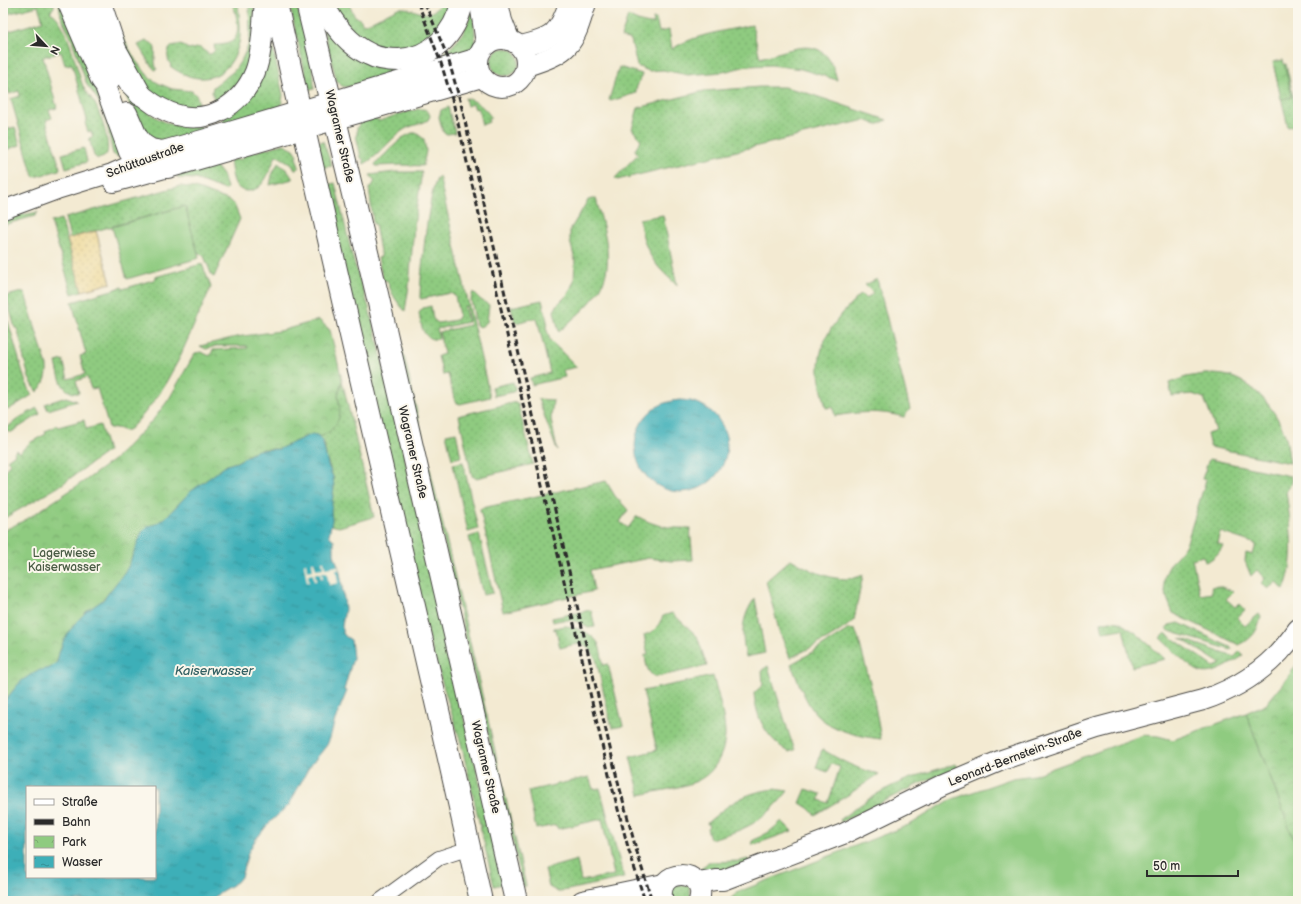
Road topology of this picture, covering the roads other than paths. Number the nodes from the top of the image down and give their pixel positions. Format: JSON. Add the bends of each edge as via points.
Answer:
{"nodes":[{"id":1,"x":68,"y":3,"type":"edge"},
{"id":2,"x":79,"y":3,"type":"edge"},
{"id":3,"x":87,"y":3,"type":"edge"},
{"id":4,"x":100,"y":3,"type":"edge"},
{"id":5,"x":265,"y":3,"type":"edge"},
{"id":6,"x":276,"y":3,"type":"edge"},
{"id":7,"x":307,"y":3,"type":"edge"},
{"id":8,"x":322,"y":3,"type":"edge"},
{"id":9,"x":497,"y":3,"type":"edge"},
{"id":10,"x":569,"y":3,"type":"edge"},
{"id":11,"x":586,"y":3,"type":"edge"},
{"id":12,"x":466,"y":4,"type":"edge"},
{"id":13,"x":102,"y":45,"type":"junction"},
{"id":14,"x":495,"y":53,"type":"junction"},
{"id":15,"x":526,"y":66,"type":"junction"},
{"id":16,"x":102,"y":80,"type":"junction"},
{"id":17,"x":140,"y":94,"type":"junction"},
{"id":18,"x":334,"y":110,"type":"junction"},
{"id":19,"x":301,"y":120,"type":"junction"},
{"id":20,"x":130,"y":138,"type":"junction"},
{"id":21,"x":165,"y":160,"type":"junction"},
{"id":22,"x":137,"y":161,"type":"junction"},
{"id":23,"x":120,"y":176,"type":"junction"},
{"id":24,"x":9,"y":208,"type":"edge"},
{"id":25,"x":1298,"y":629,"type":"edge"},
{"id":26,"x":470,"y":848,"type":"junction"},
{"id":27,"x":664,"y":892,"type":"edge"},
{"id":28,"x":699,"y":893,"type":"edge"},
{"id":29,"x":483,"y":897,"type":"edge"},
{"id":30,"x":380,"y":901,"type":"edge"},
{"id":31,"x":516,"y":901,"type":"edge"},
{"id":32,"x":582,"y":901,"type":"edge"}],
"edges":[{"from":1,"to":16,"type":"main road"},
{"from":2,"to":16,"type":"main road"},
{"from":3,"to":13,"type":"main road"},
{"from":4,"to":17,"type":"main road","via":[[115,49]]},
{"from":5,"to":17,"type":"main road","via":[[260,54],[255,70],[249,85],[230,106],[213,115],[185,118],[155,105]]},
{"from":6,"to":19,"type":"main road"},
{"from":7,"to":18,"type":"main road","name":"Wagramer Straße"},
{"from":8,"to":12,"type":"main road","via":[[336,26],[357,47],[369,55],[395,60],[417,57],[441,43]]},
{"from":9,"to":14,"type":"main road","via":[[501,21]]},
{"from":10,"to":14,"type":"main road","name":"Schüttaustraße","via":[[560,26],[552,36],[541,42]]},
{"from":11,"to":15,"type":"main road","via":[[578,30],[569,45],[556,55]]},
{"from":12,"to":14,"type":"main road"},
{"from":13,"to":17,"type":"main road","via":[[118,71]]},
{"from":13,"to":20,"type":"main road"},
{"from":14,"to":15,"type":"main road","via":[[525,56]]},
{"from":14,"to":15,"type":"main road","via":[[493,85],[505,86],[518,80]]},
{"from":14,"to":18,"type":"main road","name":"Schüttaustraße"},
{"from":16,"to":20,"type":"main road"},
{"from":18,"to":19,"type":"main road","name":"Schüttaustraße"},
{"from":18,"to":31,"type":"main road","name":"Wagramer Straße"},
{"from":19,"to":21,"type":"main road","name":"Schüttaustraße","via":[[210,138]]},
{"from":19,"to":26,"type":"main road"},
{"from":20,"to":21,"type":"main road"},
{"from":20,"to":22,"type":"main road","via":[[129,152]]},
{"from":20,"to":23,"type":"street"},
{"from":21,"to":22,"type":"main road","via":[[152,165]]},
{"from":21,"to":23,"type":"street","name":"Schüttaustraße"},
{"from":22,"to":23,"type":"street","via":[[130,173]]},
{"from":23,"to":24,"type":"street","name":"Schüttaustraße","via":[[55,199]]},
{"from":25,"to":28,"type":"main road","name":"Leonard-Bernstein-Straße","via":[[1279,653],[1258,672],[1217,695],[1097,728],[1008,758],[943,785],[842,834],[723,880],[716,880]]},
{"from":26,"to":29,"type":"main road"},
{"from":26,"to":30,"type":"street","via":[[439,858]]},
{"from":27,"to":28,"type":"main road","via":[[674,876],[680,874],[690,876]]},
{"from":27,"to":32,"type":"main road"}]}
